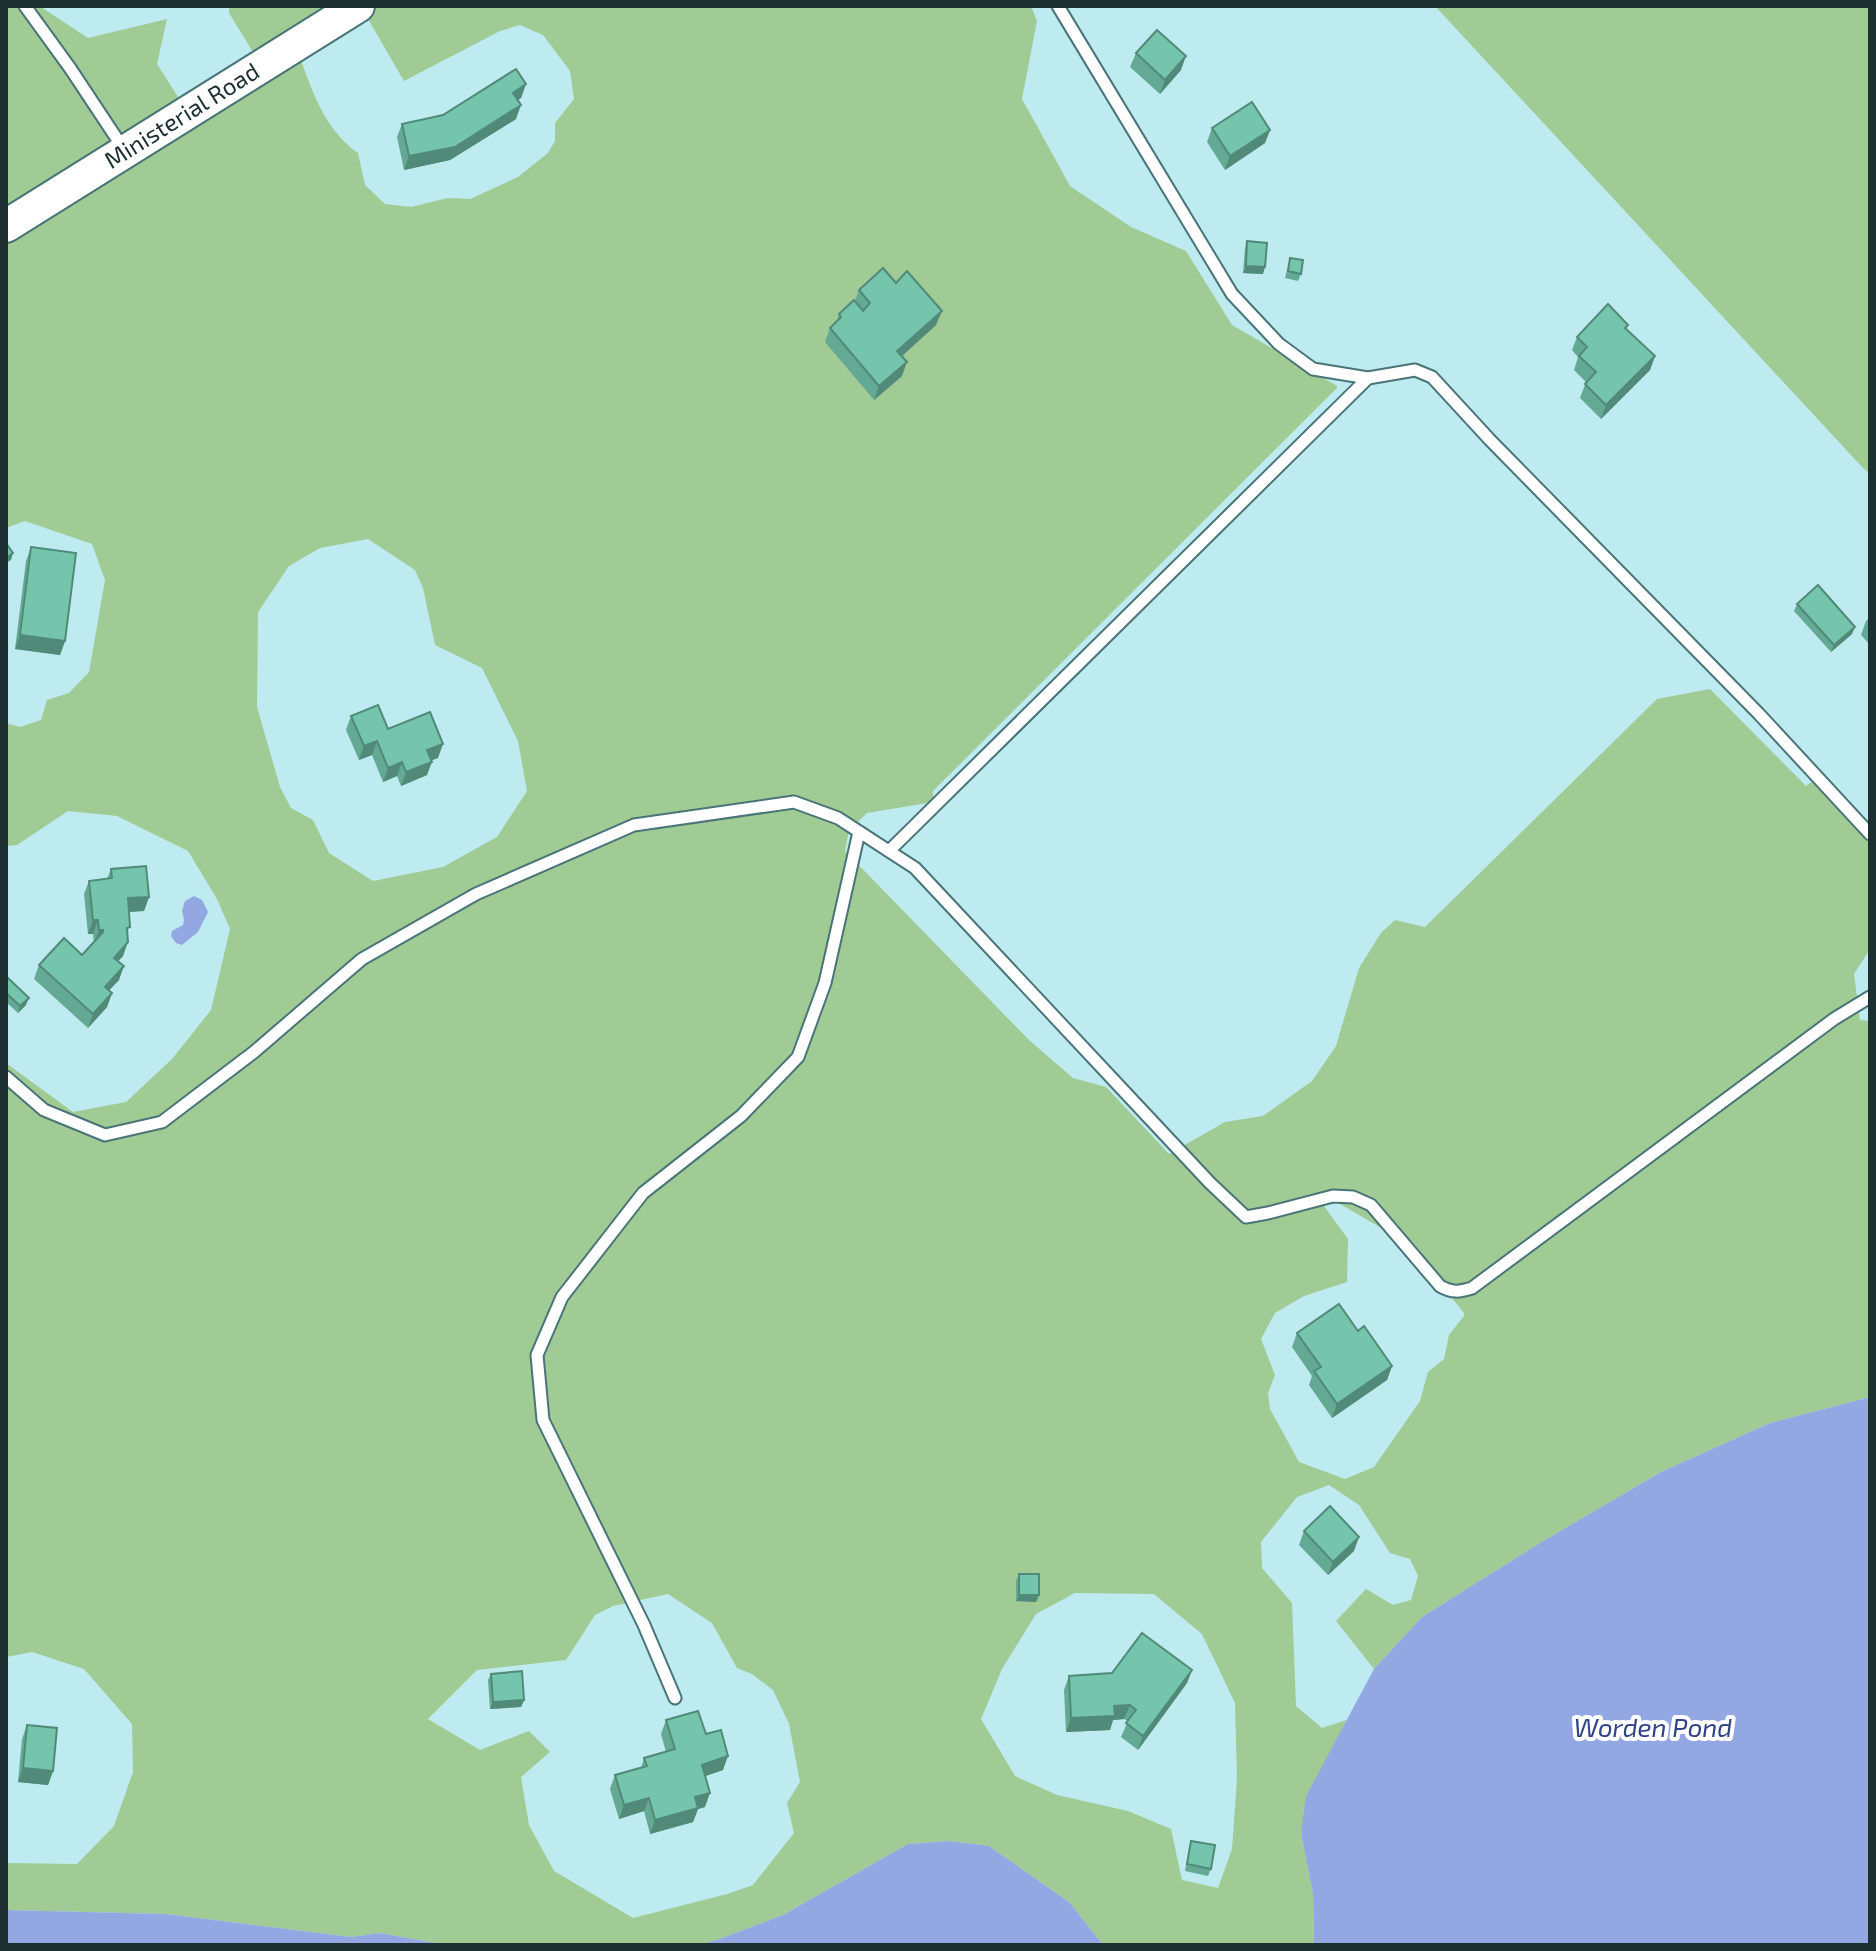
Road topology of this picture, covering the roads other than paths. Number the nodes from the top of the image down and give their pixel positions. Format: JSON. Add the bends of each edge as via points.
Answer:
{"nodes":[{"id":1,"x":25,"y":6,"type":"edge"},
{"id":2,"x":358,"y":6,"type":"edge"},
{"id":3,"x":1058,"y":6,"type":"edge"},
{"id":4,"x":125,"y":151,"type":"junction"},
{"id":5,"x":6,"y":226,"type":"edge"},
{"id":6,"x":1368,"y":378,"type":"junction"},
{"id":7,"x":859,"y":832,"type":"junction"},
{"id":8,"x":1870,"y":834,"type":"edge"},
{"id":9,"x":889,"y":851,"type":"junction"},
{"id":10,"x":1870,"y":997,"type":"edge"},
{"id":11,"x":6,"y":1077,"type":"edge"},
{"id":12,"x":675,"y":1698,"type":"dead end"}],
"edges":[{"from":1,"to":4,"type":"lane"},
{"from":2,"to":4,"type":"main road","name":"Ministerial Road"},
{"from":3,"to":6,"type":"lane","via":[[1232,294],[1279,344],[1313,369]]},
{"from":4,"to":5,"type":"main road","name":"Ministerial Road"},
{"from":6,"to":8,"type":"lane","via":[[1415,370],[1432,377]]},
{"from":6,"to":9,"type":"lane"},
{"from":7,"to":9,"type":"lane"},
{"from":7,"to":11,"type":"lane","via":[[794,802],[634,825],[476,894],[362,959],[162,1122],[105,1135],[44,1110]]},
{"from":7,"to":12,"type":"lane","via":[[825,983],[798,1057],[741,1116],[643,1193],[562,1297],[537,1355],[543,1420]]},
{"from":9,"to":10,"type":"lane","via":[[915,868],[1246,1217],[1333,1196],[1353,1197],[1371,1205],[1449,1291],[1472,1288]]}]}
